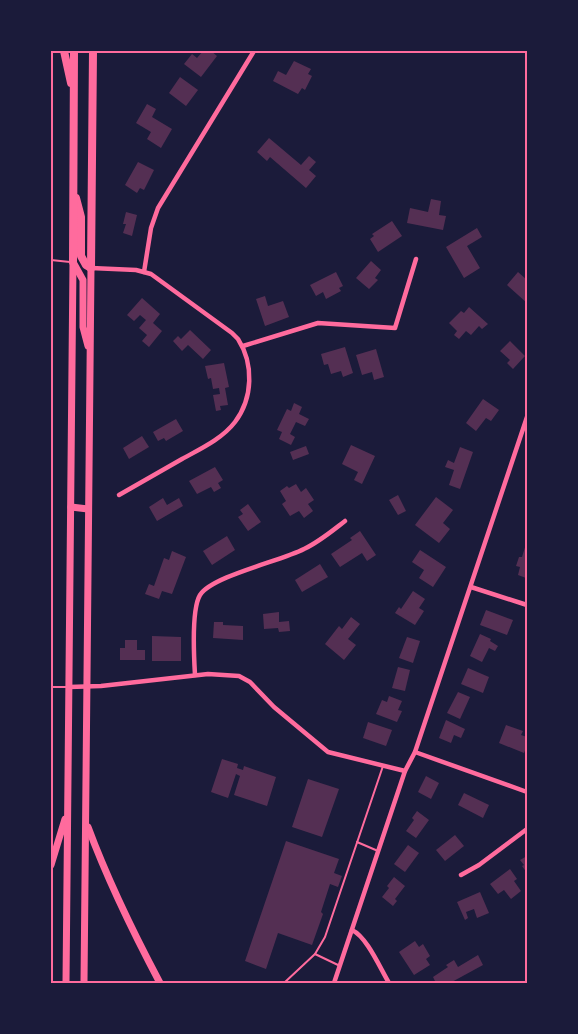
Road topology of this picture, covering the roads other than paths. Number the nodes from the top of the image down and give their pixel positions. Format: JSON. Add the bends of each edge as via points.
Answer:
{"nodes":[{"id":1,"x":64,"y":51,"type":"edge"},
{"id":2,"x":74,"y":51,"type":"edge"},
{"id":3,"x":93,"y":51,"type":"edge"},
{"id":4,"x":254,"y":51,"type":"edge"},
{"id":5,"x":74,"y":97,"type":"junction"},
{"id":6,"x":73,"y":185,"type":"junction"},
{"id":7,"x":416,"y":258,"type":"dead end"},
{"id":8,"x":51,"y":260,"type":"edge"},
{"id":9,"x":73,"y":262,"type":"junction"},
{"id":10,"x":91,"y":268,"type":"junction"},
{"id":11,"x":144,"y":272,"type":"junction"},
{"id":12,"x":243,"y":346,"type":"junction"},
{"id":13,"x":91,"y":357,"type":"junction"},
{"id":14,"x":527,"y":417,"type":"edge"},
{"id":15,"x":119,"y":496,"type":"dead end"},
{"id":16,"x":71,"y":507,"type":"junction"},
{"id":17,"x":88,"y":509,"type":"junction"},
{"id":18,"x":345,"y":521,"type":"dead end"},
{"id":19,"x":471,"y":587,"type":"junction"},
{"id":20,"x":527,"y":605,"type":"edge"},
{"id":21,"x":195,"y":675,"type":"junction"},
{"id":22,"x":87,"y":686,"type":"junction"},
{"id":23,"x":51,"y":687,"type":"edge"},
{"id":24,"x":69,"y":687,"type":"junction"},
{"id":25,"x":415,"y":752,"type":"junction"},
{"id":26,"x":384,"y":766,"type":"junction"},
{"id":27,"x":405,"y":771,"type":"junction"},
{"id":28,"x":527,"y":792,"type":"edge"},
{"id":29,"x":68,"y":809,"type":"junction"},
{"id":30,"x":86,"y":821,"type":"junction"},
{"id":31,"x":527,"y":829,"type":"edge"},
{"id":32,"x":357,"y":842,"type":"junction"},
{"id":33,"x":378,"y":852,"type":"junction"},
{"id":34,"x":51,"y":865,"type":"edge"},
{"id":35,"x":460,"y":875,"type":"dead end"},
{"id":36,"x":352,"y":930,"type":"junction"},
{"id":37,"x":315,"y":954,"type":"junction"},
{"id":38,"x":340,"y":966,"type":"junction"},
{"id":39,"x":66,"y":983,"type":"edge"},
{"id":40,"x":84,"y":983,"type":"edge"},
{"id":41,"x":160,"y":983,"type":"edge"},
{"id":42,"x":284,"y":983,"type":"edge"},
{"id":43,"x":334,"y":983,"type":"edge"},
{"id":44,"x":389,"y":983,"type":"edge"}],
"edges":[{"from":1,"to":5,"type":"highway"},
{"from":2,"to":5,"type":"highway"},
{"from":3,"to":10,"type":"highway"},
{"from":4,"to":11,"type":"street","via":[[158,208],[151,228]]},
{"from":5,"to":6,"type":"highway"},
{"from":6,"to":9,"type":"highway"},
{"from":6,"to":10,"type":"highway","via":[[81,218],[80,256]]},
{"from":7,"to":12,"type":"street","via":[[396,328],[318,323]]},
{"from":8,"to":9,"type":"lane"},
{"from":9,"to":13,"type":"highway","via":[[83,280],[83,327]]},
{"from":9,"to":16,"type":"highway"},
{"from":10,"to":11,"type":"street"},
{"from":10,"to":13,"type":"highway"},
{"from":11,"to":12,"type":"street","via":[[159,279],[232,333]]},
{"from":12,"to":15,"type":"street","via":[[250,380],[246,401],[235,422],[208,444]]},
{"from":13,"to":17,"type":"highway"},
{"from":14,"to":19,"type":"street"},
{"from":16,"to":17,"type":"highway"},
{"from":16,"to":24,"type":"highway"},
{"from":17,"to":22,"type":"highway"},
{"from":18,"to":21,"type":"street","via":[[303,550],[221,580],[204,591],[196,607]]},
{"from":19,"to":20,"type":"street"},
{"from":19,"to":25,"type":"street"},
{"from":21,"to":22,"type":"street"},
{"from":21,"to":26,"type":"street","via":[[232,674],[244,678],[328,752]]},
{"from":22,"to":24,"type":"street"},
{"from":22,"to":30,"type":"highway"},
{"from":23,"to":24,"type":"lane"},
{"from":24,"to":29,"type":"highway"},
{"from":25,"to":27,"type":"street"},
{"from":25,"to":28,"type":"street"},
{"from":26,"to":27,"type":"street"},
{"from":26,"to":32,"type":"lane"},
{"from":27,"to":33,"type":"street"},
{"from":29,"to":34,"type":"highway"},
{"from":29,"to":39,"type":"highway"},
{"from":30,"to":40,"type":"highway"},
{"from":30,"to":41,"type":"highway","via":[[103,868]]},
{"from":31,"to":35,"type":"street"},
{"from":32,"to":33,"type":"lane"},
{"from":32,"to":37,"type":"lane","via":[[325,937]]},
{"from":33,"to":36,"type":"street"},
{"from":36,"to":38,"type":"street"},
{"from":36,"to":44,"type":"street","via":[[366,945]]},
{"from":37,"to":38,"type":"lane"},
{"from":37,"to":42,"type":"lane"},
{"from":38,"to":43,"type":"street"}]}
